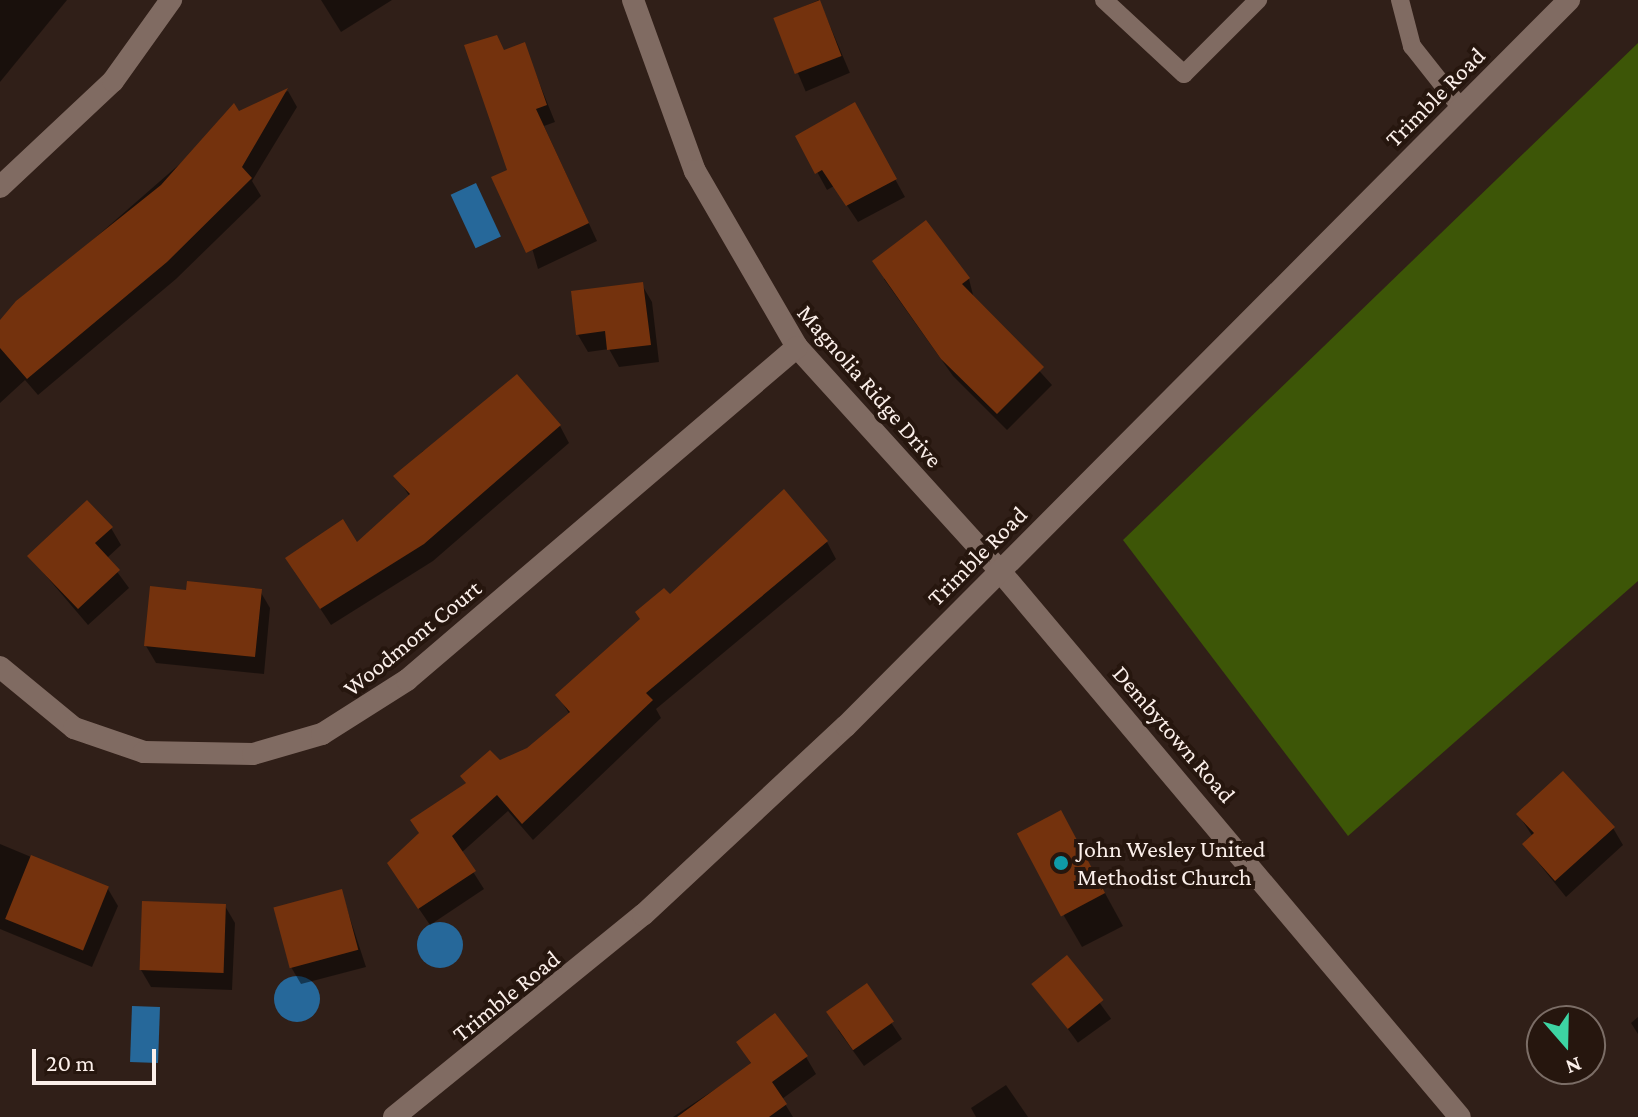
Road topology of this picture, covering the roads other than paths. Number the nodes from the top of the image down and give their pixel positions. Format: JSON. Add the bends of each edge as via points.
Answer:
{"nodes":[{"id":1,"x":171,"y":0,"type":"edge"},
{"id":2,"x":633,"y":0,"type":"edge"},
{"id":3,"x":1104,"y":0,"type":"edge"},
{"id":4,"x":1258,"y":0,"type":"edge"},
{"id":5,"x":1400,"y":0,"type":"edge"},
{"id":6,"x":1569,"y":0,"type":"edge"},
{"id":7,"x":1461,"y":108,"type":"junction"},
{"id":8,"x":0,"y":187,"type":"edge"},
{"id":9,"x":797,"y":347,"type":"junction"},
{"id":10,"x":999,"y":570,"type":"junction"},
{"id":11,"x":0,"y":667,"type":"edge"},
{"id":12,"x":394,"y":1117,"type":"edge"},
{"id":13,"x":1460,"y":1117,"type":"edge"}],
"edges":[{"from":1,"to":8,"type":"street","via":[[113,81]]},
{"from":2,"to":9,"type":"street","name":"Magnolia Ridge Drive","via":[[701,184]]},
{"from":3,"to":4,"type":"lane","via":[[1184,74]]},
{"from":5,"to":7,"type":"lane","via":[[1412,46]]},
{"from":6,"to":7,"type":"street","name":"Trimble Road"},
{"from":7,"to":10,"type":"street","name":"Trimble Road"},
{"from":9,"to":10,"type":"street","name":"Magnolia Ridge Drive"},
{"from":9,"to":11,"type":"street","name":"Woodmont Court","via":[[407,680],[322,734],[240,756],[144,752],[74,728]]},
{"from":10,"to":12,"type":"street","name":"Trimble Road","via":[[846,726],[643,915]]},
{"from":10,"to":13,"type":"street","name":"Dembytown Road"}]}
